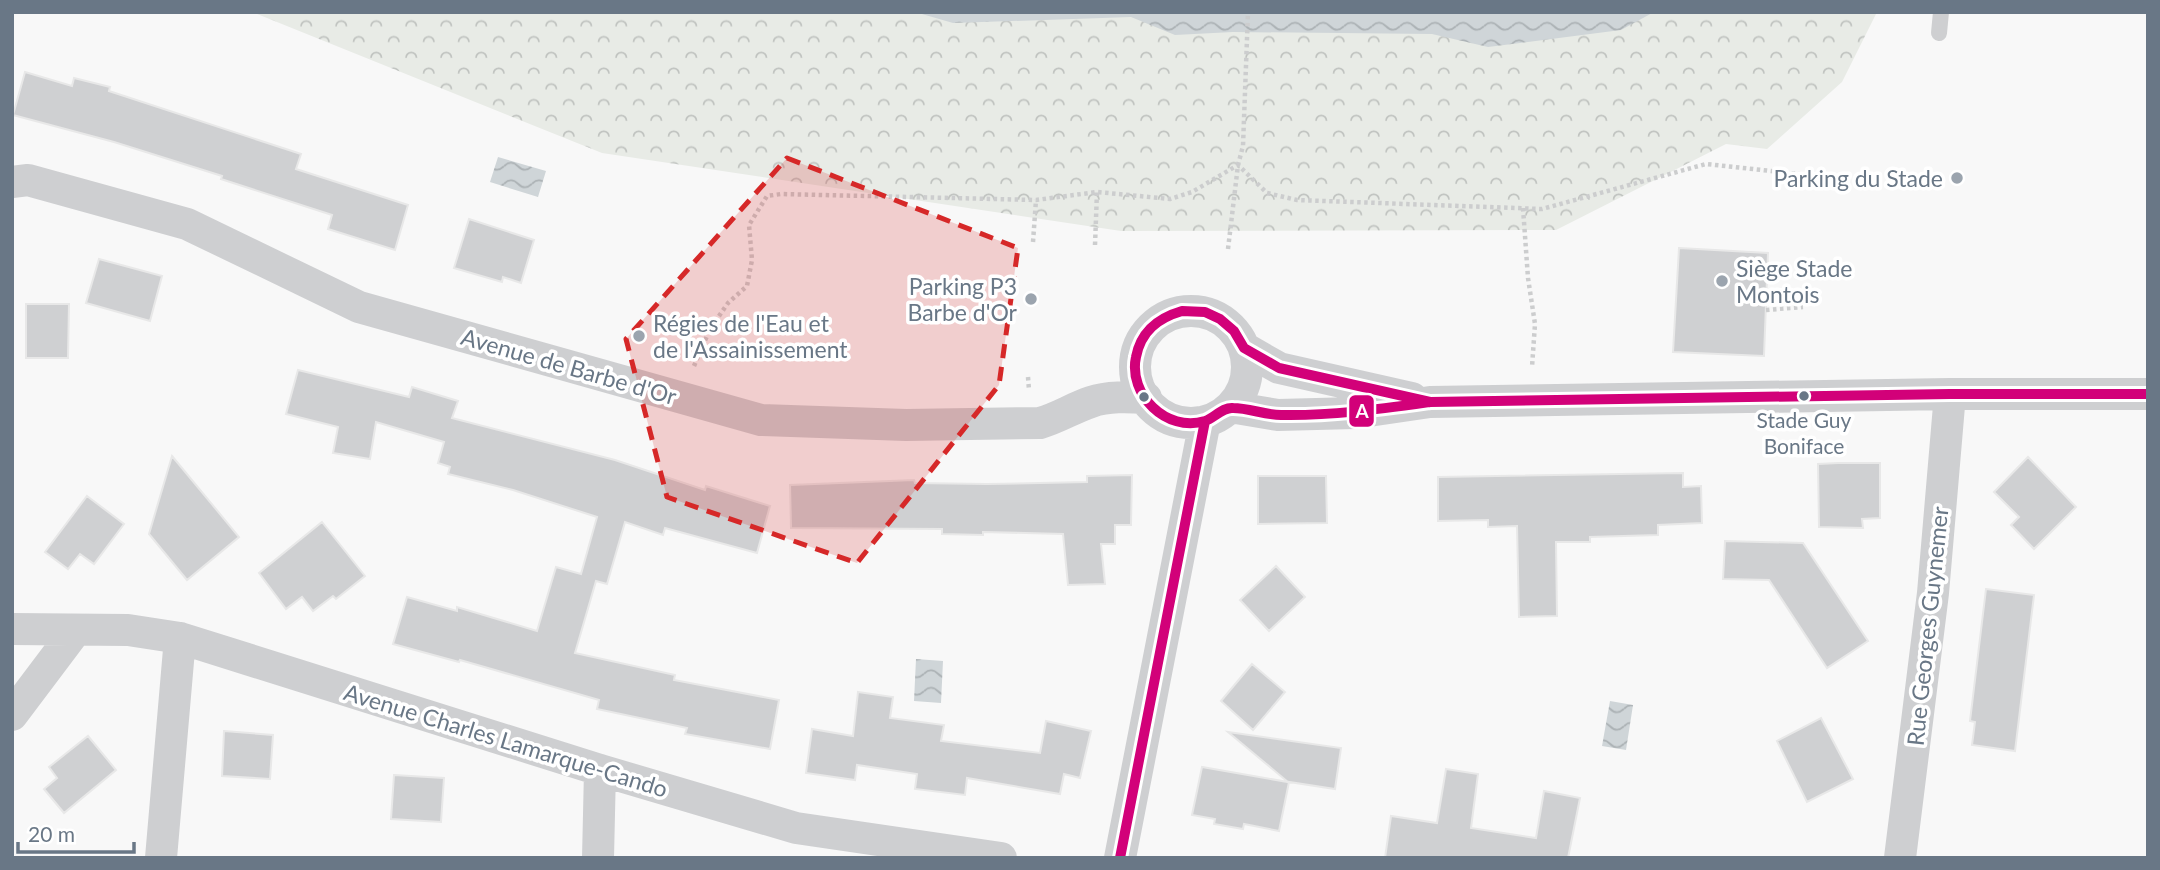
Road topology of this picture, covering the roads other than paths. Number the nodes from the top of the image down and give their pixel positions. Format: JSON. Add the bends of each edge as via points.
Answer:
{"nodes":[{"id":1,"x":1941,"y":12,"type":"edge"},
{"id":2,"x":1939,"y":33,"type":"dead end"},
{"id":3,"x":12,"y":181,"type":"edge"},
{"id":4,"x":1244,"y":348,"type":"junction"},
{"id":5,"x":1950,"y":394,"type":"junction"},
{"id":6,"x":2148,"y":394,"type":"edge"},
{"id":7,"x":1146,"y":398,"type":"junction"},
{"id":8,"x":1430,"y":402,"type":"junction"},
{"id":9,"x":1218,"y":414,"type":"junction"},
{"id":10,"x":12,"y":629,"type":"edge"},
{"id":11,"x":75,"y":630,"type":"junction"},
{"id":12,"x":180,"y":638,"type":"junction"},
{"id":13,"x":12,"y":715,"type":"edge"},
{"id":14,"x":600,"y":770,"type":"junction"},
{"id":15,"x":162,"y":858,"type":"edge"},
{"id":16,"x":598,"y":858,"type":"edge"},
{"id":17,"x":1001,"y":858,"type":"edge"},
{"id":18,"x":1120,"y":858,"type":"edge"},
{"id":19,"x":1900,"y":858,"type":"edge"}],
"edges":[{"from":1,"to":2,"type":"lane"},
{"from":3,"to":7,"type":"street","name":"Avenue de Barbe d'Or","via":[[28,180],[187,224],[359,307],[761,420],[906,425],[1040,422],[1091,401]]},
{"from":4,"to":7,"type":"street","via":[[1220,318],[1182,311],[1165,316],[1140,341],[1135,359],[1138,387]]},
{"from":4,"to":8,"type":"street","via":[[1279,368]]},
{"from":4,"to":9,"type":"street","via":[[1246,380],[1240,394]]},
{"from":5,"to":6,"type":"street"},
{"from":5,"to":8,"type":"street"},
{"from":5,"to":19,"type":"street","name":"Rue Georges Guynemer","via":[[1933,593]]},
{"from":7,"to":9,"type":"street","via":[[1154,410],[1170,419],[1188,423]]},
{"from":8,"to":9,"type":"street","via":[[1355,413]]},
{"from":9,"to":18,"type":"street"},
{"from":10,"to":11,"type":"street","name":"Avenue Charles Lamarque-Cando"},
{"from":11,"to":12,"type":"street","name":"Avenue Charles Lamarque-Cando","via":[[128,630]]},
{"from":11,"to":13,"type":"street"},
{"from":12,"to":14,"type":"street","name":"Avenue Charles Lamarque-Cando"},
{"from":12,"to":15,"type":"street"},
{"from":14,"to":16,"type":"street"},
{"from":14,"to":17,"type":"street","name":"Avenue Charles Lamarque-Cando","via":[[796,828]]}]}
